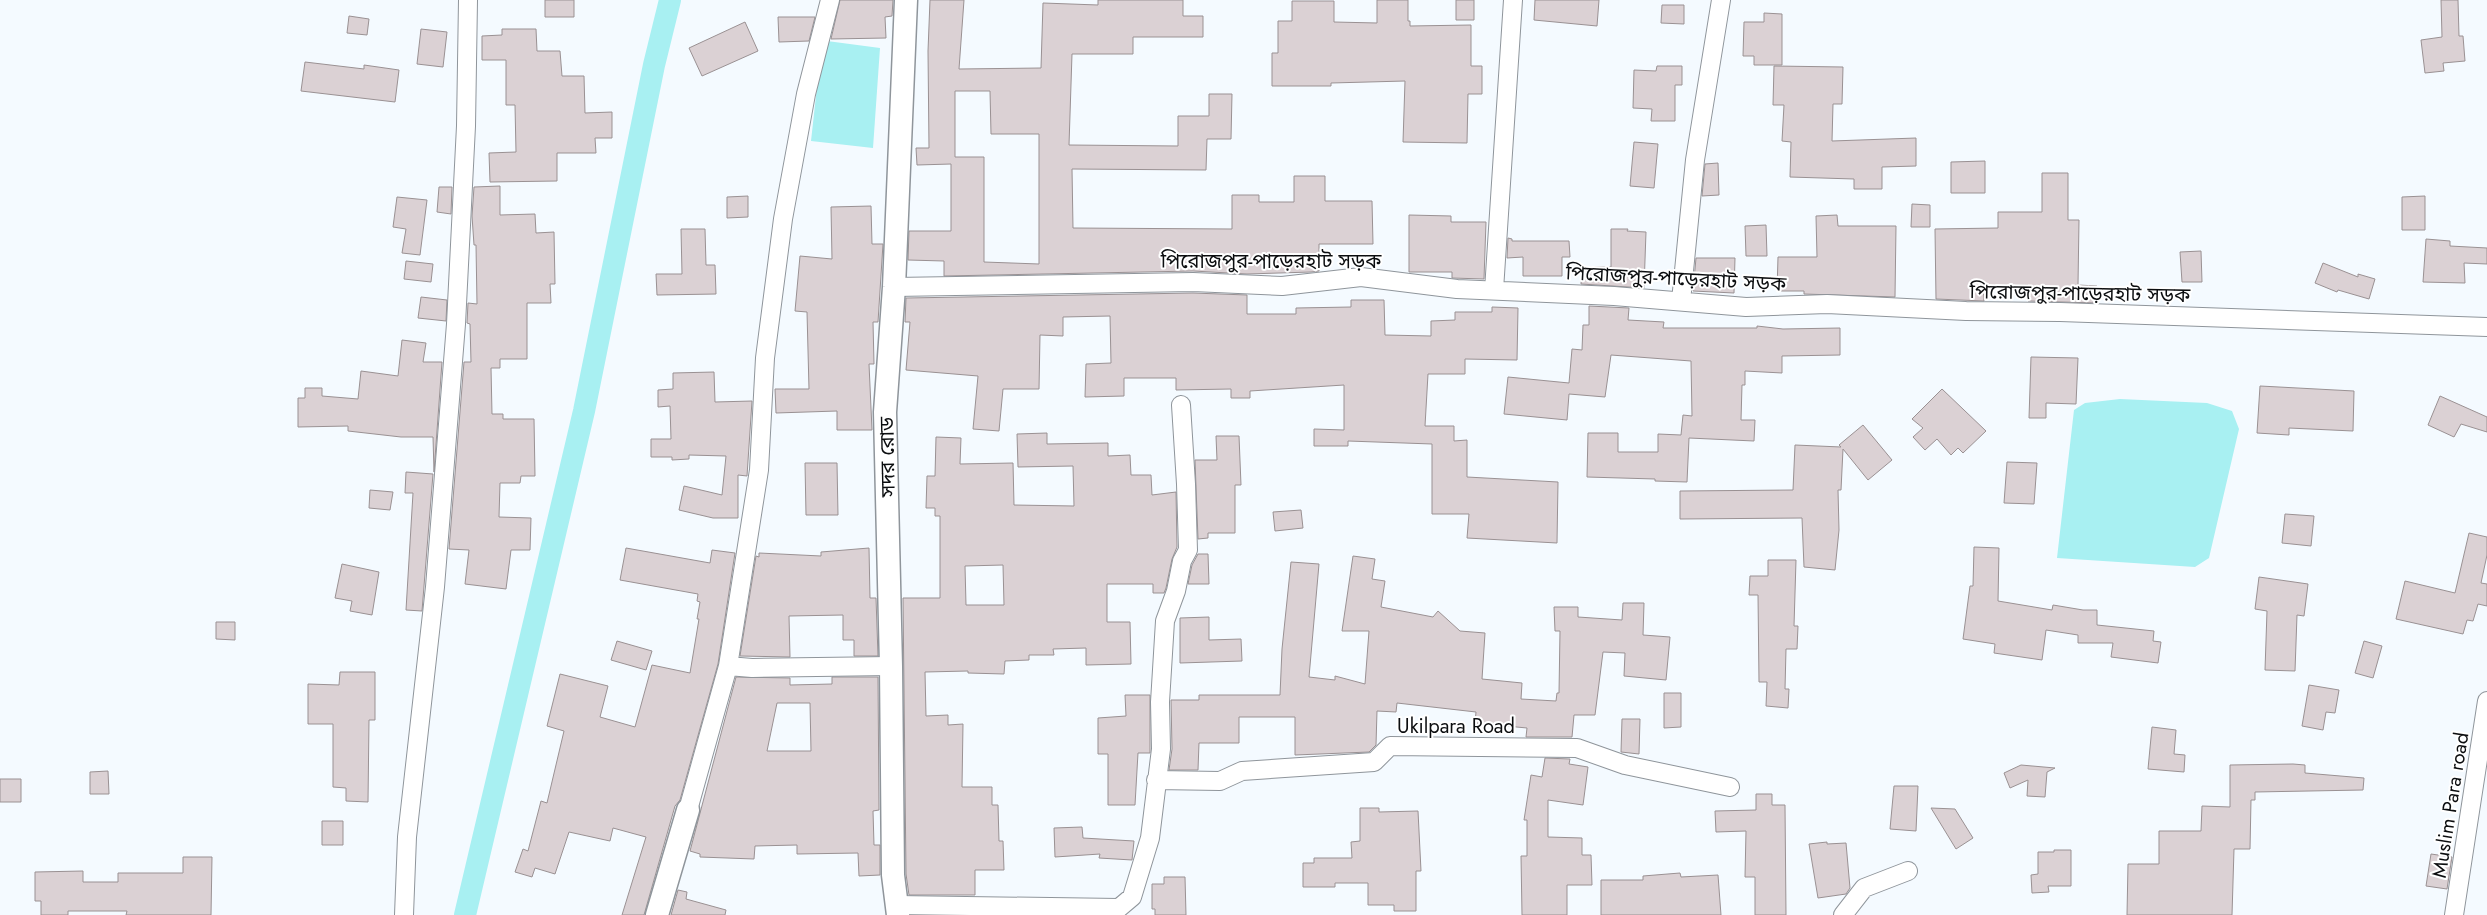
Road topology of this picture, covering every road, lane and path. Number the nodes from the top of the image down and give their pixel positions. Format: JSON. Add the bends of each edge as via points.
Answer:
{"nodes":[{"id":1,"x":468,"y":0,"type":"edge"},
{"id":2,"x":830,"y":0,"type":"edge"},
{"id":3,"x":906,"y":0,"type":"edge"},
{"id":4,"x":1513,"y":0,"type":"edge"},
{"id":5,"x":1721,"y":0,"type":"edge"},
{"id":6,"x":894,"y":287,"type":"junction"},
{"id":7,"x":1494,"y":290,"type":"junction"},
{"id":8,"x":1682,"y":301,"type":"junction"},
{"id":9,"x":2487,"y":327,"type":"edge"},
{"id":10,"x":1181,"y":406,"type":"dead end"},
{"id":11,"x":728,"y":666,"type":"junction"},
{"id":12,"x":891,"y":666,"type":"junction"},
{"id":13,"x":2487,"y":701,"type":"edge"},
{"id":14,"x":1156,"y":780,"type":"junction"},
{"id":15,"x":1730,"y":787,"type":"dead end"},
{"id":16,"x":688,"y":810,"type":"joint"},
{"id":17,"x":1908,"y":871,"type":"dead end"},
{"id":18,"x":897,"y":910,"type":"edge"},
{"id":19,"x":404,"y":915,"type":"edge"},
{"id":20,"x":657,"y":915,"type":"edge"},
{"id":21,"x":1843,"y":915,"type":"edge"},
{"id":22,"x":2454,"y":915,"type":"edge"}],
"edges":[{"from":1,"to":19,"type":"street","via":[[466,126],[456,324],[435,587],[407,837]]},
{"from":2,"to":11,"type":"street","via":[[806,94],[782,219],[765,358],[759,470]]},
{"from":3,"to":6,"type":"street","name":"সদর রোড"},
{"from":4,"to":7,"type":"street"},
{"from":5,"to":8,"type":"street","via":[[1695,160]]},
{"from":6,"to":7,"type":"street","name":"পিরোজপুর-পাড়েরহাট সড়ক","via":[[1193,282],[1282,286],[1361,278]]},
{"from":6,"to":12,"type":"street","name":"সদর রোড","via":[[885,412]]},
{"from":7,"to":8,"type":"street","name":"পিরোজপুর-পাড়েরহাট সড়ক"},
{"from":8,"to":9,"type":"street","name":"পিরোজপুর-পাড়েরহাট সড়ক","via":[[1746,307],[1827,304]]},
{"from":10,"to":14,"type":"street","via":[[1188,550],[1165,621],[1161,749]]},
{"from":11,"to":12,"type":"street"},
{"from":11,"to":16,"type":"street"},
{"from":12,"to":18,"type":"street","name":"সদর রোড","via":[[893,876]]},
{"from":13,"to":22,"type":"street","name":"Muslim Para road"},
{"from":14,"to":15,"type":"street","name":"Ukilpara Road","via":[[1220,781],[1242,770],[1374,762],[1390,746],[1577,748],[1625,764]]},
{"from":14,"to":18,"type":"street","via":[[1150,838],[1132,897],[1119,908]]},
{"from":16,"to":20,"type":"street"},
{"from":17,"to":21,"type":"street","via":[[1864,888]]}]}
